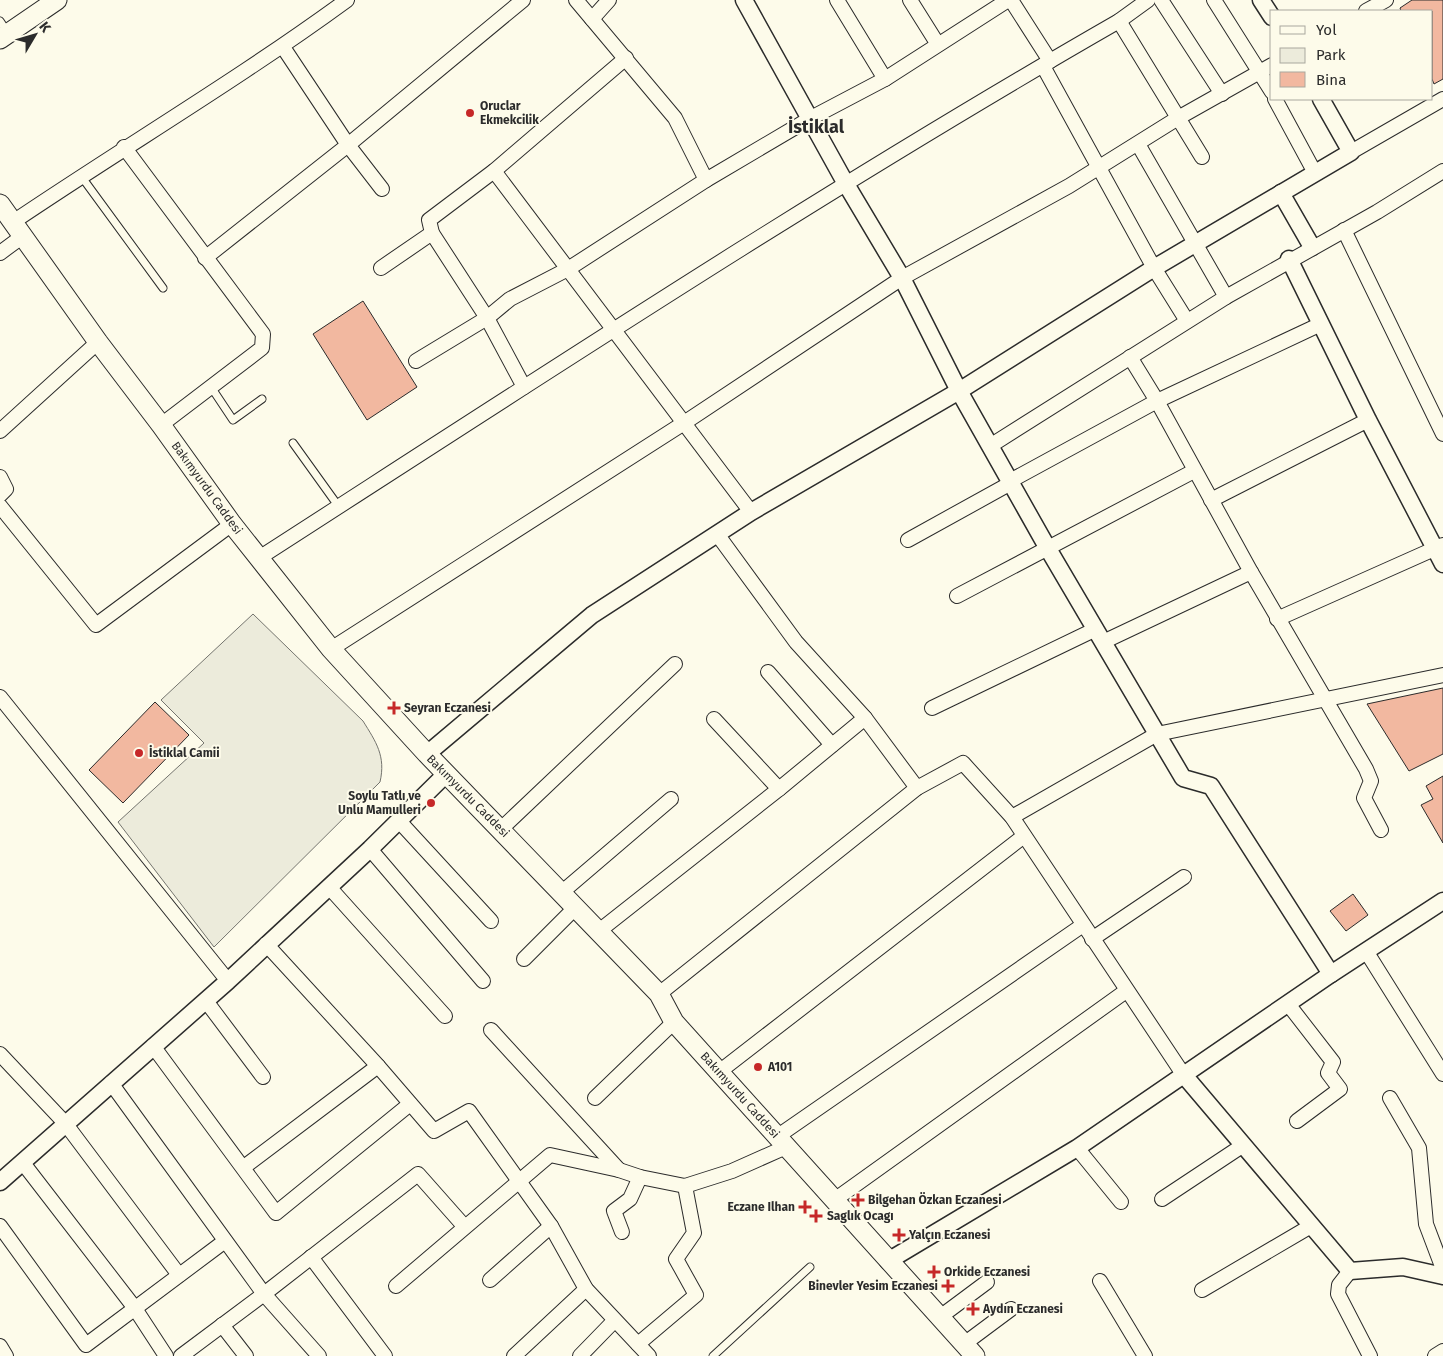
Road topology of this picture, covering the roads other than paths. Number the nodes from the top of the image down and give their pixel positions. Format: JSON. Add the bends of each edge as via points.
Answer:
{"nodes":[{"id":1,"x":58,"y":0,"type":"edge"},
{"id":2,"x":347,"y":0,"type":"edge"},
{"id":3,"x":523,"y":0,"type":"edge"},
{"id":4,"x":576,"y":0,"type":"edge"},
{"id":5,"x":609,"y":0,"type":"edge"},
{"id":6,"x":744,"y":0,"type":"edge"},
{"id":7,"x":837,"y":0,"type":"edge"},
{"id":8,"x":910,"y":0,"type":"edge"},
{"id":9,"x":1009,"y":0,"type":"edge"},
{"id":10,"x":1161,"y":0,"type":"edge"},
{"id":11,"x":1214,"y":0,"type":"edge"},
{"id":12,"x":1261,"y":0,"type":"edge"},
{"id":13,"x":1140,"y":2,"type":"edge"},
{"id":14,"x":1383,"y":4,"type":"edge"},
{"id":15,"x":1368,"y":10,"type":"edge"},
{"id":16,"x":1270,"y":14,"type":"edge"},
{"id":17,"x":592,"y":19,"type":"junction"},
{"id":18,"x":1119,"y":21,"type":"junction"},
{"id":19,"x":3,"y":31,"type":"edge"},
{"id":20,"x":937,"y":43,"type":"junction"},
{"id":21,"x":283,"y":47,"type":"junction"},
{"id":22,"x":626,"y":58,"type":"junction"},
{"id":23,"x":1046,"y":64,"type":"junction"},
{"id":24,"x":1266,"y":68,"type":"edge"},
{"id":25,"x":885,"y":79,"type":"junction"},
{"id":26,"x":1270,"y":84,"type":"edge"},
{"id":27,"x":1222,"y":94,"type":"junction"},
{"id":28,"x":1443,"y":99,"type":"edge"},
{"id":29,"x":1276,"y":100,"type":"edge"},
{"id":30,"x":1322,"y":100,"type":"edge"},
{"id":31,"x":1422,"y":104,"type":"edge"},
{"id":32,"x":811,"y":118,"type":"junction"},
{"id":33,"x":1178,"y":118,"type":"junction"},
{"id":34,"x":1138,"y":144,"type":"junction"},
{"id":35,"x":348,"y":145,"type":"junction"},
{"id":36,"x":124,"y":147,"type":"junction"},
{"id":37,"x":1351,"y":152,"type":"junction"},
{"id":38,"x":1202,"y":156,"type":"dead end"},
{"id":39,"x":1097,"y":167,"type":"junction"},
{"id":40,"x":494,"y":171,"type":"junction"},
{"id":41,"x":1443,"y":171,"type":"edge"},
{"id":42,"x":1316,"y":172,"type":"junction"},
{"id":43,"x":81,"y":176,"type":"junction"},
{"id":44,"x":706,"y":180,"type":"junction"},
{"id":45,"x":846,"y":184,"type":"junction"},
{"id":46,"x":382,"y":189,"type":"dead end"},
{"id":47,"x":1281,"y":193,"type":"junction"},
{"id":48,"x":0,"y":204,"type":"edge"},
{"id":49,"x":18,"y":229,"type":"junction"},
{"id":50,"x":1344,"y":230,"type":"junction"},
{"id":51,"x":432,"y":232,"type":"junction"},
{"id":52,"x":1197,"y":244,"type":"junction"},
{"id":53,"x":1312,"y":247,"type":"junction"},
{"id":54,"x":0,"y":253,"type":"edge"},
{"id":55,"x":205,"y":258,"type":"junction"},
{"id":56,"x":1289,"y":259,"type":"junction"},
{"id":57,"x":381,"y":268,"type":"dead end"},
{"id":58,"x":1154,"y":268,"type":"junction"},
{"id":59,"x":568,"y":269,"type":"junction"},
{"id":60,"x":902,"y":278,"type":"junction"},
{"id":61,"x":163,"y":288,"type":"dead end"},
{"id":62,"x":1226,"y":297,"type":"junction"},
{"id":63,"x":487,"y":318,"type":"junction"},
{"id":64,"x":1187,"y":321,"type":"junction"},
{"id":65,"x":1321,"y":324,"type":"junction"},
{"id":66,"x":614,"y":331,"type":"junction"},
{"id":67,"x":98,"y":342,"type":"junction"},
{"id":68,"x":1130,"y":357,"type":"junction"},
{"id":69,"x":416,"y":361,"type":"dead end"},
{"id":70,"x":211,"y":387,"type":"junction"},
{"id":71,"x":524,"y":387,"type":"junction"},
{"id":72,"x":959,"y":391,"type":"junction"},
{"id":73,"x":262,"y":399,"type":"dead end"},
{"id":74,"x":1157,"y":400,"type":"junction"},
{"id":75,"x":1368,"y":420,"type":"junction"},
{"id":76,"x":684,"y":423,"type":"junction"},
{"id":77,"x":161,"y":425,"type":"junction"},
{"id":78,"x":0,"y":430,"type":"edge"},
{"id":79,"x":1443,"y":434,"type":"edge"},
{"id":80,"x":293,"y":443,"type":"dead end"},
{"id":81,"x":990,"y":446,"type":"junction"},
{"id":82,"x":1194,"y":471,"type":"junction"},
{"id":83,"x":0,"y":477,"type":"edge"},
{"id":84,"x":1011,"y":482,"type":"junction"},
{"id":85,"x":0,"y":495,"type":"edge"},
{"id":86,"x":1211,"y":500,"type":"junction"},
{"id":87,"x":0,"y":506,"type":"edge"},
{"id":88,"x":339,"y":506,"type":"junction"},
{"id":89,"x":751,"y":512,"type":"junction"},
{"id":90,"x":232,"y":524,"type":"junction"},
{"id":91,"x":717,"y":534,"type":"junction"},
{"id":92,"x":908,"y":540,"type":"dead end"},
{"id":93,"x":1047,"y":547,"type":"junction"},
{"id":94,"x":1439,"y":547,"type":"edge"},
{"id":95,"x":259,"y":558,"type":"junction"},
{"id":96,"x":1443,"y":564,"type":"edge"},
{"id":97,"x":1251,"y":572,"type":"junction"},
{"id":98,"x":957,"y":596,"type":"dead end"},
{"id":99,"x":1278,"y":619,"type":"junction"},
{"id":100,"x":1099,"y":636,"type":"junction"},
{"id":101,"x":332,"y":649,"type":"junction"},
{"id":102,"x":675,"y":664,"type":"dead end"},
{"id":103,"x":768,"y":672,"type":"dead end"},
{"id":104,"x":1443,"y":675,"type":"edge"},
{"id":105,"x":0,"y":697,"type":"edge"},
{"id":106,"x":1325,"y":698,"type":"junction"},
{"id":107,"x":932,"y":708,"type":"dead end"},
{"id":108,"x":865,"y":718,"type":"junction"},
{"id":109,"x":714,"y":719,"type":"dead end"},
{"id":110,"x":1157,"y":734,"type":"junction"},
{"id":111,"x":832,"y":745,"type":"junction"},
{"id":112,"x":427,"y":754,"type":"junction"},
{"id":113,"x":446,"y":774,"type":"junction"},
{"id":114,"x":918,"y":788,"type":"junction"},
{"id":115,"x":779,"y":789,"type":"junction"},
{"id":116,"x":671,"y":799,"type":"dead end"},
{"id":117,"x":1012,"y":817,"type":"junction"},
{"id":118,"x":399,"y":821,"type":"junction"},
{"id":119,"x":501,"y":829,"type":"junction"},
{"id":120,"x":1381,"y":830,"type":"dead end"},
{"id":121,"x":1024,"y":836,"type":"junction"},
{"id":122,"x":370,"y":849,"type":"junction"},
{"id":123,"x":1184,"y":877,"type":"dead end"},
{"id":124,"x":328,"y":887,"type":"junction"},
{"id":125,"x":561,"y":893,"type":"junction"},
{"id":126,"x":1443,"y":901,"type":"edge"},
{"id":127,"x":576,"y":907,"type":"junction"},
{"id":128,"x":491,"y":921,"type":"dead end"},
{"id":129,"x":1083,"y":925,"type":"junction"},
{"id":130,"x":599,"y":931,"type":"junction"},
{"id":131,"x":1092,"y":939,"type":"junction"},
{"id":132,"x":266,"y":944,"type":"junction"},
{"id":133,"x":1366,"y":950,"type":"junction"},
{"id":134,"x":524,"y":959,"type":"dead end"},
{"id":135,"x":1331,"y":974,"type":"junction"},
{"id":136,"x":228,"y":981,"type":"junction"},
{"id":137,"x":483,"y":981,"type":"dead end"},
{"id":138,"x":1126,"y":990,"type":"junction"},
{"id":139,"x":659,"y":994,"type":"junction"},
{"id":140,"x":206,"y":1000,"type":"junction"},
{"id":141,"x":1288,"y":1004,"type":"junction"},
{"id":142,"x":445,"y":1016,"type":"dead end"},
{"id":143,"x":674,"y":1022,"type":"junction"},
{"id":144,"x":491,"y":1030,"type":"dead end"},
{"id":145,"x":153,"y":1046,"type":"junction"},
{"id":146,"x":0,"y":1054,"type":"edge"},
{"id":147,"x":378,"y":1066,"type":"junction"},
{"id":148,"x":719,"y":1072,"type":"junction"},
{"id":149,"x":1183,"y":1074,"type":"junction"},
{"id":150,"x":1443,"y":1074,"type":"edge"},
{"id":151,"x":263,"y":1077,"type":"dead end"},
{"id":152,"x":111,"y":1083,"type":"junction"},
{"id":153,"x":596,"y":1098,"type":"dead end"},
{"id":154,"x":1390,"y":1098,"type":"dead end"},
{"id":155,"x":410,"y":1104,"type":"junction"},
{"id":156,"x":1297,"y":1121,"type":"dead end"},
{"id":157,"x":65,"y":1123,"type":"junction"},
{"id":158,"x":782,"y":1142,"type":"junction"},
{"id":159,"x":1242,"y":1146,"type":"junction"},
{"id":160,"x":1077,"y":1148,"type":"junction"},
{"id":161,"x":23,"y":1163,"type":"junction"},
{"id":162,"x":244,"y":1167,"type":"junction"},
{"id":163,"x":619,"y":1170,"type":"junction"},
{"id":164,"x":2,"y":1177,"type":"edge"},
{"id":165,"x":640,"y":1178,"type":"junction"},
{"id":166,"x":519,"y":1180,"type":"junction"},
{"id":167,"x":685,"y":1186,"type":"junction"},
{"id":168,"x":1162,"y":1199,"type":"dead end"},
{"id":169,"x":833,"y":1201,"type":"junction"},
{"id":170,"x":1121,"y":1202,"type":"dead end"},
{"id":171,"x":0,"y":1226,"type":"edge"},
{"id":172,"x":464,"y":1226,"type":"junction"},
{"id":173,"x":551,"y":1226,"type":"junction"},
{"id":174,"x":1311,"y":1226,"type":"junction"},
{"id":175,"x":622,"y":1232,"type":"dead end"},
{"id":176,"x":225,"y":1241,"type":"junction"},
{"id":177,"x":311,"y":1257,"type":"junction"},
{"id":178,"x":888,"y":1261,"type":"junction"},
{"id":179,"x":810,"y":1267,"type":"dead end"},
{"id":180,"x":1443,"y":1269,"type":"edge"},
{"id":181,"x":1350,"y":1271,"type":"junction"},
{"id":182,"x":179,"y":1275,"type":"junction"},
{"id":183,"x":1443,"y":1276,"type":"edge"},
{"id":184,"x":490,"y":1280,"type":"dead end"},
{"id":185,"x":987,"y":1282,"type":"dead end"},
{"id":186,"x":1100,"y":1282,"type":"dead end"},
{"id":187,"x":396,"y":1286,"type":"dead end"},
{"id":188,"x":586,"y":1289,"type":"junction"},
{"id":189,"x":1202,"y":1290,"type":"dead end"},
{"id":190,"x":264,"y":1294,"type":"junction"},
{"id":191,"x":134,"y":1307,"type":"junction"},
{"id":192,"x":1011,"y":1309,"type":"dead end"},
{"id":193,"x":940,"y":1317,"type":"junction"},
{"id":194,"x":614,"y":1321,"type":"junction"},
{"id":195,"x":222,"y":1325,"type":"junction"},
{"id":196,"x":638,"y":1344,"type":"junction"},
{"id":197,"x":0,"y":1346,"type":"edge"},
{"id":198,"x":970,"y":1350,"type":"edge"},
{"id":199,"x":1443,"y":1351,"type":"edge"},
{"id":200,"x":6,"y":1356,"type":"edge"},
{"id":201,"x":166,"y":1356,"type":"edge"},
{"id":202,"x":181,"y":1356,"type":"edge"},
{"id":203,"x":246,"y":1356,"type":"edge"},
{"id":204,"x":319,"y":1356,"type":"edge"},
{"id":205,"x":385,"y":1356,"type":"edge"},
{"id":206,"x":514,"y":1356,"type":"edge"},
{"id":207,"x":580,"y":1356,"type":"edge"},
{"id":208,"x":649,"y":1356,"type":"edge"},
{"id":209,"x":713,"y":1356,"type":"edge"},
{"id":210,"x":1145,"y":1356,"type":"edge"},
{"id":211,"x":1370,"y":1356,"type":"edge"},
{"id":212,"x":1435,"y":1356,"type":"edge"}],
"edges":[{"from":1,"to":19,"type":"main road"},
{"from":2,"to":21,"type":"street"},
{"from":3,"to":35,"type":"street"},
{"from":4,"to":17,"type":"street"},
{"from":5,"to":17,"type":"street"},
{"from":6,"to":32,"type":"street"},
{"from":7,"to":25,"type":"street"},
{"from":8,"to":20,"type":"street"},
{"from":9,"to":20,"type":"street"},
{"from":9,"to":23,"type":"street"},
{"from":10,"to":27,"type":"street"},
{"from":11,"to":24,"type":"street"},
{"from":12,"to":16,"type":"street"},
{"from":13,"to":18,"type":"street"},
{"from":14,"to":15,"type":"street"},
{"from":17,"to":22,"type":"street"},
{"from":18,"to":23,"type":"street"},
{"from":18,"to":33,"type":"street"},
{"from":20,"to":25,"type":"street"},
{"from":21,"to":35,"type":"street"},
{"from":21,"to":36,"type":"street"},
{"from":22,"to":40,"type":"street"},
{"from":22,"to":44,"type":"street","via":[[675,118]]},
{"from":23,"to":39,"type":"street"},
{"from":23,"to":45,"type":"street"},
{"from":24,"to":26,"type":"street"},
{"from":24,"to":27,"type":"street"},
{"from":25,"to":32,"type":"street"},
{"from":27,"to":33,"type":"street"},
{"from":28,"to":31,"type":"street"},
{"from":29,"to":42,"type":"street"},
{"from":30,"to":37,"type":"street"},
{"from":31,"to":37,"type":"street"},
{"from":32,"to":44,"type":"street"},
{"from":32,"to":45,"type":"street"},
{"from":33,"to":34,"type":"street"},
{"from":33,"to":38,"type":"street"},
{"from":34,"to":39,"type":"street"},
{"from":34,"to":52,"type":"street"},
{"from":35,"to":46,"type":"street"},
{"from":35,"to":55,"type":"street"},
{"from":36,"to":43,"type":"street"},
{"from":36,"to":55,"type":"street"},
{"from":37,"to":42,"type":"street"},
{"from":39,"to":58,"type":"street"},
{"from":39,"to":60,"type":"street","via":[[1069,186]]},
{"from":40,"to":51,"type":"street","via":[[429,220]]},
{"from":40,"to":59,"type":"street"},
{"from":41,"to":50,"type":"street"},
{"from":42,"to":47,"type":"street"},
{"from":43,"to":49,"type":"street"},
{"from":43,"to":61,"type":"lane"},
{"from":44,"to":59,"type":"street"},
{"from":45,"to":60,"type":"street"},
{"from":45,"to":66,"type":"street"},
{"from":47,"to":52,"type":"street"},
{"from":47,"to":53,"type":"street"},
{"from":48,"to":49,"type":"main road","name":"Bakımyurdu Caddesi"},
{"from":49,"to":54,"type":"street"},
{"from":49,"to":67,"type":"main road","name":"Bakımyurdu Caddesi"},
{"from":50,"to":53,"type":"street"},
{"from":50,"to":79,"type":"street"},
{"from":51,"to":57,"type":"street"},
{"from":51,"to":63,"type":"street"},
{"from":52,"to":58,"type":"street"},
{"from":52,"to":62,"type":"street"},
{"from":53,"to":56,"type":"street"},
{"from":55,"to":70,"type":"street","via":[[263,334],[262,348]]},
{"from":56,"to":62,"type":"street"},
{"from":56,"to":65,"type":"street"},
{"from":58,"to":64,"type":"street"},
{"from":58,"to":72,"type":"street"},
{"from":59,"to":63,"type":"street","via":[[510,299]]},
{"from":59,"to":66,"type":"street"},
{"from":60,"to":72,"type":"street"},
{"from":60,"to":76,"type":"street"},
{"from":62,"to":64,"type":"street"},
{"from":63,"to":69,"type":"street"},
{"from":63,"to":71,"type":"street"},
{"from":64,"to":68,"type":"street"},
{"from":65,"to":74,"type":"street"},
{"from":65,"to":75,"type":"street"},
{"from":66,"to":71,"type":"street"},
{"from":66,"to":76,"type":"street"},
{"from":67,"to":77,"type":"main road","name":"Bakımyurdu Caddesi"},
{"from":67,"to":78,"type":"street"},
{"from":68,"to":74,"type":"street"},
{"from":68,"to":81,"type":"street"},
{"from":70,"to":73,"type":"lane","via":[[233,420]]},
{"from":70,"to":77,"type":"street"},
{"from":71,"to":88,"type":"street"},
{"from":72,"to":81,"type":"street"},
{"from":72,"to":89,"type":"street"},
{"from":74,"to":82,"type":"street"},
{"from":74,"to":84,"type":"street"},
{"from":75,"to":86,"type":"street"},
{"from":75,"to":94,"type":"street"},
{"from":76,"to":89,"type":"street"},
{"from":76,"to":101,"type":"street"},
{"from":77,"to":90,"type":"main road","name":"Bakımyurdu Caddesi"},
{"from":80,"to":88,"type":"lane"},
{"from":81,"to":84,"type":"street"},
{"from":82,"to":86,"type":"street"},
{"from":82,"to":93,"type":"street"},
{"from":83,"to":85,"type":"street","via":[[6,489]]},
{"from":84,"to":92,"type":"street"},
{"from":84,"to":93,"type":"street"},
{"from":86,"to":97,"type":"street"},
{"from":87,"to":90,"type":"street","via":[[96,625]]},
{"from":88,"to":95,"type":"street"},
{"from":89,"to":91,"type":"street"},
{"from":90,"to":95,"type":"main road","name":"Bakımyurdu Caddesi"},
{"from":91,"to":108,"type":"street","via":[[796,642]]},
{"from":91,"to":112,"type":"street","via":[[592,615]]},
{"from":93,"to":98,"type":"street"},
{"from":93,"to":100,"type":"street"},
{"from":94,"to":96,"type":"street"},
{"from":94,"to":99,"type":"street"},
{"from":95,"to":101,"type":"main road","name":"Bakımyurdu Caddesi"},
{"from":97,"to":99,"type":"street"},
{"from":97,"to":100,"type":"street"},
{"from":99,"to":106,"type":"street"},
{"from":100,"to":107,"type":"street"},
{"from":100,"to":110,"type":"street"},
{"from":101,"to":112,"type":"main road","name":"Bakımyurdu Caddesi"},
{"from":102,"to":119,"type":"street"},
{"from":103,"to":111,"type":"street"},
{"from":104,"to":106,"type":"street"},
{"from":105,"to":136,"type":"street"},
{"from":106,"to":110,"type":"street"},
{"from":106,"to":120,"type":"street","via":[[1366,769],[1371,781],[1364,798]]},
{"from":108,"to":111,"type":"street"},
{"from":108,"to":114,"type":"street"},
{"from":109,"to":115,"type":"street"},
{"from":110,"to":117,"type":"street"},
{"from":110,"to":135,"type":"street","via":[[1183,778],[1211,786]]},
{"from":111,"to":115,"type":"street"},
{"from":112,"to":113,"type":"main road","name":"Bakımyurdu Caddesi"},
{"from":113,"to":118,"type":"street"},
{"from":113,"to":119,"type":"main road","name":"Bakımyurdu Caddesi"},
{"from":114,"to":117,"type":"street","via":[[963,763]]},
{"from":114,"to":139,"type":"street"},
{"from":115,"to":130,"type":"street"},
{"from":116,"to":125,"type":"street"},
{"from":117,"to":121,"type":"street"},
{"from":118,"to":122,"type":"street"},
{"from":118,"to":128,"type":"street"},
{"from":119,"to":125,"type":"main road","name":"Bakımyurdu Caddesi"},
{"from":121,"to":129,"type":"street"},
{"from":121,"to":148,"type":"street"},
{"from":122,"to":124,"type":"street"},
{"from":122,"to":137,"type":"street"},
{"from":123,"to":131,"type":"street"},
{"from":124,"to":132,"type":"street"},
{"from":124,"to":142,"type":"street"},
{"from":125,"to":127,"type":"main road","name":"Bakımyurdu Caddesi"},
{"from":126,"to":133,"type":"street"},
{"from":127,"to":130,"type":"main road","name":"Bakımyurdu Caddesi"},
{"from":127,"to":134,"type":"street"},
{"from":129,"to":131,"type":"street"},
{"from":129,"to":158,"type":"street"},
{"from":130,"to":139,"type":"main road","name":"Bakımyurdu Caddesi"},
{"from":131,"to":138,"type":"street"},
{"from":132,"to":136,"type":"street"},
{"from":132,"to":147,"type":"street"},
{"from":133,"to":135,"type":"street"},
{"from":133,"to":150,"type":"street"},
{"from":135,"to":141,"type":"street"},
{"from":136,"to":140,"type":"street"},
{"from":138,"to":149,"type":"street"},
{"from":138,"to":169,"type":"street"},
{"from":139,"to":143,"type":"main road","name":"Bakımyurdu Caddesi"},
{"from":140,"to":145,"type":"street"},
{"from":140,"to":151,"type":"street"},
{"from":141,"to":149,"type":"street"},
{"from":141,"to":156,"type":"street","via":[[1333,1062],[1328,1073],[1340,1088]]},
{"from":143,"to":148,"type":"main road","name":"Bakımyurdu Caddesi"},
{"from":143,"to":153,"type":"street"},
{"from":144,"to":163,"type":"street"},
{"from":145,"to":152,"type":"street"},
{"from":145,"to":162,"type":"street"},
{"from":146,"to":157,"type":"street"},
{"from":147,"to":155,"type":"street"},
{"from":147,"to":162,"type":"street"},
{"from":148,"to":158,"type":"main road","name":"Bakımyurdu Caddesi"},
{"from":149,"to":159,"type":"street"},
{"from":149,"to":160,"type":"street"},
{"from":152,"to":157,"type":"street"},
{"from":152,"to":176,"type":"street"},
{"from":154,"to":180,"type":"street","via":[[1419,1148],[1426,1224]]},
{"from":155,"to":162,"type":"street","via":[[276,1213]]},
{"from":155,"to":166,"type":"street","via":[[434,1131],[469,1111]]},
{"from":157,"to":161,"type":"street"},
{"from":157,"to":182,"type":"street"},
{"from":158,"to":167,"type":"street","via":[[732,1171]]},
{"from":158,"to":169,"type":"main road","name":"Bakımyurdu Caddesi"},
{"from":159,"to":168,"type":"street"},
{"from":159,"to":174,"type":"street"},
{"from":160,"to":170,"type":"street"},
{"from":160,"to":178,"type":"street"},
{"from":161,"to":164,"type":"street"},
{"from":161,"to":191,"type":"street"},
{"from":163,"to":165,"type":"street"},
{"from":163,"to":166,"type":"street","via":[[550,1155]]},
{"from":165,"to":167,"type":"street"},
{"from":165,"to":175,"type":"street","via":[[630,1199],[614,1211]]},
{"from":166,"to":172,"type":"street"},
{"from":166,"to":173,"type":"street"},
{"from":167,"to":196,"type":"street","via":[[694,1233],[676,1259],[696,1295]]},
{"from":169,"to":178,"type":"main road","name":"Bakımyurdu Caddesi"},
{"from":171,"to":191,"type":"street","via":[[86,1346]]},
{"from":172,"to":177,"type":"street","via":[[418,1174]]},
{"from":172,"to":187,"type":"street"},
{"from":173,"to":184,"type":"street"},
{"from":173,"to":188,"type":"street"},
{"from":174,"to":181,"type":"street"},
{"from":174,"to":189,"type":"street"},
{"from":176,"to":182,"type":"street"},
{"from":176,"to":190,"type":"street"},
{"from":177,"to":190,"type":"street"},
{"from":177,"to":205,"type":"street"},
{"from":178,"to":193,"type":"main road","name":"Bakımyurdu Caddesi"},
{"from":179,"to":209,"type":"lane"},
{"from":181,"to":183,"type":"street","via":[[1404,1267]]},
{"from":181,"to":211,"type":"street","via":[[1339,1285],[1338,1294]]},
{"from":182,"to":191,"type":"street"},
{"from":185,"to":193,"type":"street"},
{"from":186,"to":210,"type":"street"},
{"from":188,"to":194,"type":"street"},
{"from":188,"to":206,"type":"street"},
{"from":190,"to":195,"type":"street"},
{"from":190,"to":204,"type":"street"},
{"from":191,"to":201,"type":"street"},
{"from":192,"to":198,"type":"street"},
{"from":193,"to":198,"type":"main road","name":"Bakımyurdu Caddesi"},
{"from":194,"to":196,"type":"street"},
{"from":194,"to":207,"type":"street"},
{"from":195,"to":202,"type":"street"},
{"from":195,"to":203,"type":"street"},
{"from":196,"to":208,"type":"street"},
{"from":197,"to":200,"type":"street"},
{"from":199,"to":212,"type":"street"}]}
